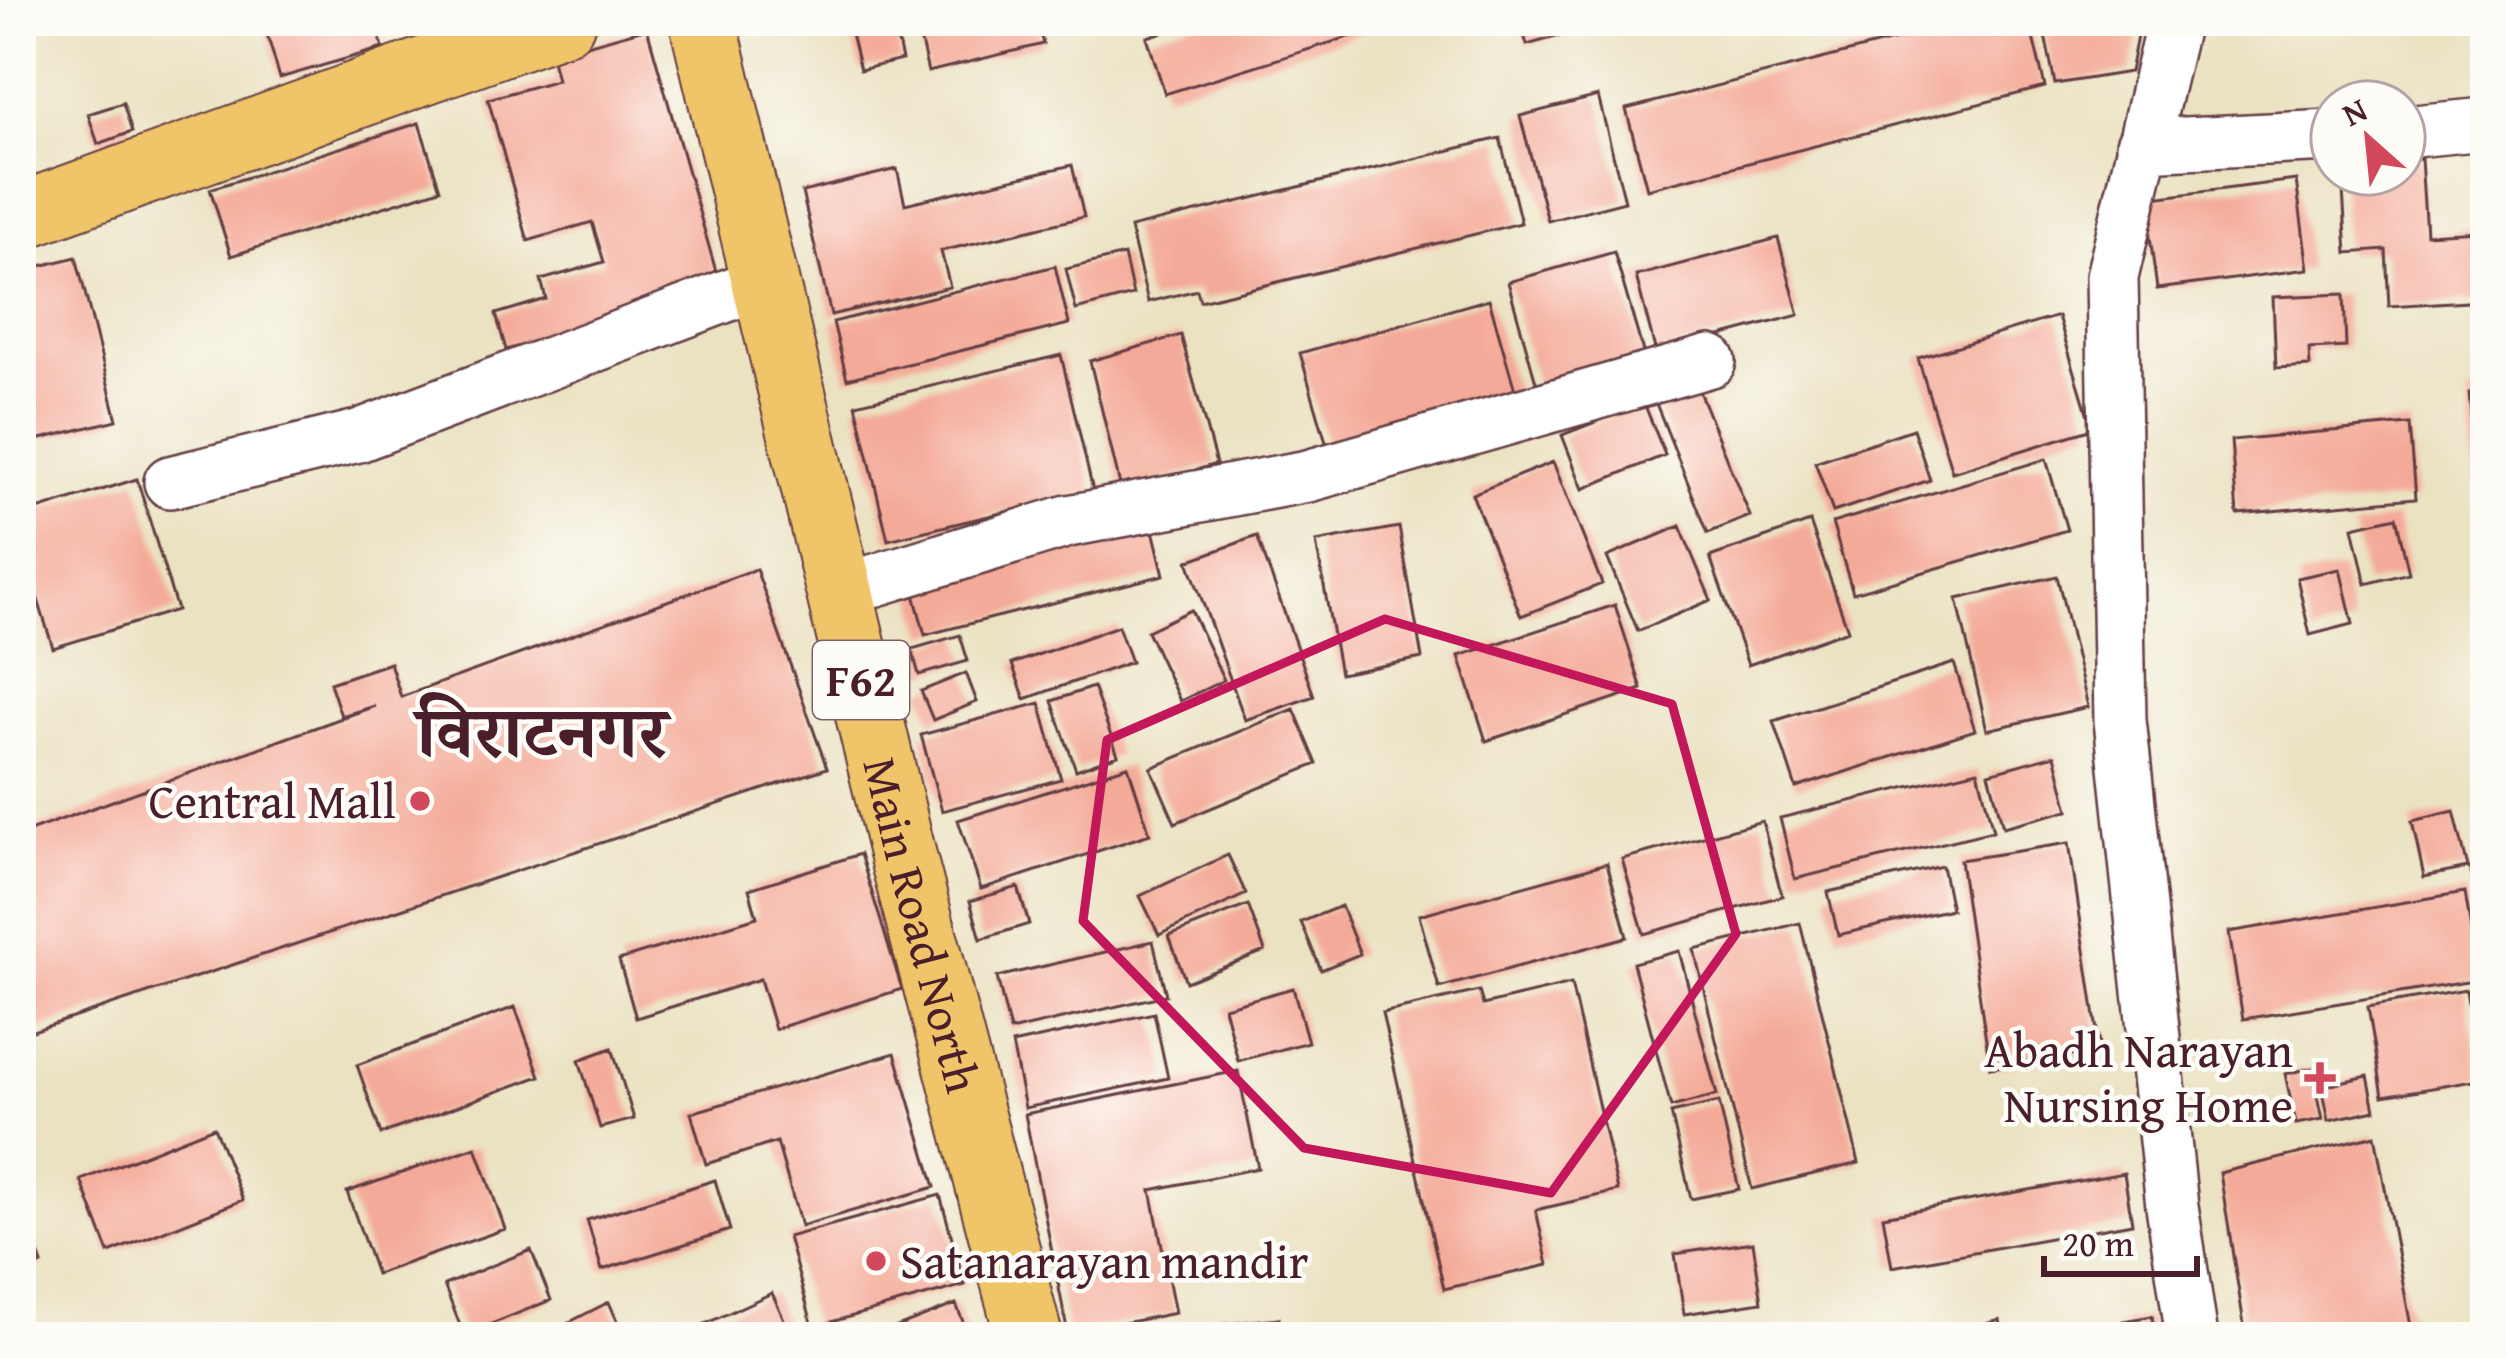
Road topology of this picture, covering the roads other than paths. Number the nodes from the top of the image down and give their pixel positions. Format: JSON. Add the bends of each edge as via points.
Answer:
{"nodes":[{"id":1,"x":562,"y":21,"type":"edge"},
{"id":2,"x":704,"y":21,"type":"edge"},
{"id":3,"x":2173,"y":21,"type":"edge"},
{"id":4,"x":2485,"y":124,"type":"edge"},
{"id":5,"x":2428,"y":130,"type":"edge"},
{"id":6,"x":2308,"y":137,"type":"edge"},
{"id":7,"x":2142,"y":145,"type":"junction"},
{"id":8,"x":21,"y":216,"type":"edge"},
{"id":9,"x":763,"y":282,"type":"junction"},
{"id":10,"x":1710,"y":361,"type":"dead end"},
{"id":11,"x":170,"y":482,"type":"dead end"},
{"id":12,"x":840,"y":591,"type":"junction"},
{"id":13,"x":1029,"y":1337,"type":"edge"},
{"id":14,"x":2192,"y":1337,"type":"edge"}],
"edges":[{"from":1,"to":8,"type":"main road"},
{"from":2,"to":9,"type":"main road","name":"Main Road North","number":"F62"},
{"from":3,"to":7,"type":"street"},
{"from":4,"to":5,"type":"street"},
{"from":6,"to":7,"type":"street"},
{"from":7,"to":14,"type":"street","via":[[2112,277],[2120,720]]},
{"from":9,"to":11,"type":"street","via":[[358,436]]},
{"from":9,"to":12,"type":"main road","name":"Main Road North","number":"F62"},
{"from":10,"to":12,"type":"street","via":[[1308,476],[1068,521]]},
{"from":12,"to":13,"type":"main road","name":"Main Road North","number":"F62"}]}
